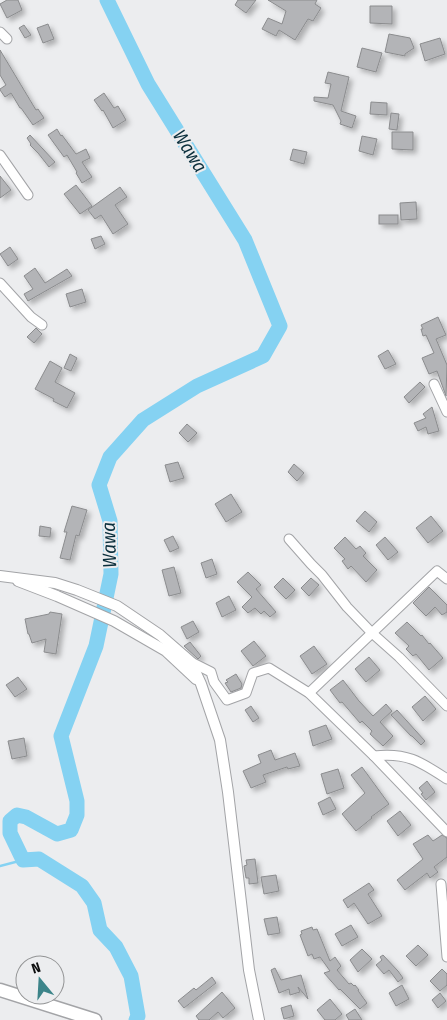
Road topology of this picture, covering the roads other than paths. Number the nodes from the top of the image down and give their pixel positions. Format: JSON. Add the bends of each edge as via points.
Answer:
{"nodes":[{"id":1,"x":0,"y":32,"type":"edge"},
{"id":2,"x":7,"y":39,"type":"dead end"},
{"id":3,"x":0,"y":155,"type":"edge"},
{"id":4,"x":28,"y":195,"type":"dead end"},
{"id":5,"x":0,"y":284,"type":"edge"},
{"id":6,"x":42,"y":325,"type":"dead end"},
{"id":7,"x":434,"y":384,"type":"dead end"},
{"id":8,"x":447,"y":412,"type":"edge"},
{"id":9,"x":289,"y":539,"type":"dead end"},
{"id":10,"x":3,"y":576,"type":"edge"},
{"id":11,"x":447,"y":579,"type":"edge"},
{"id":12,"x":372,"y":633,"type":"junction"},
{"id":13,"x":191,"y":662,"type":"junction"},
{"id":14,"x":201,"y":684,"type":"junction"},
{"id":15,"x":309,"y":693,"type":"junction"},
{"id":16,"x":447,"y":706,"type":"edge"},
{"id":17,"x":374,"y":756,"type":"junction"},
{"id":18,"x":447,"y":778,"type":"edge"},
{"id":19,"x":447,"y":832,"type":"edge"},
{"id":20,"x":441,"y":884,"type":"dead end"},
{"id":21,"x":447,"y":957,"type":"edge"},
{"id":22,"x":0,"y":990,"type":"edge"},
{"id":23,"x":95,"y":1020,"type":"edge"},
{"id":24,"x":259,"y":1020,"type":"edge"}],
"edges":[{"from":1,"to":2,"type":"street"},
{"from":3,"to":4,"type":"street"},
{"from":5,"to":6,"type":"street"},
{"from":7,"to":8,"type":"street"},
{"from":9,"to":12,"type":"street"},
{"from":10,"to":13,"type":"main road","via":[[55,583],[118,606],[160,635]]},
{"from":10,"to":14,"type":"main road","via":[[114,621],[166,651]]},
{"from":11,"to":12,"type":"street","via":[[437,570]]},
{"from":12,"to":15,"type":"street"},
{"from":12,"to":16,"type":"street"},
{"from":13,"to":14,"type":"main road"},
{"from":13,"to":15,"type":"street","via":[[211,672],[227,700],[246,693],[253,673],[269,668]]},
{"from":14,"to":24,"type":"main road","via":[[220,740],[248,970]]},
{"from":15,"to":17,"type":"street"},
{"from":17,"to":18,"type":"street","via":[[407,757]]},
{"from":17,"to":19,"type":"street"},
{"from":20,"to":21,"type":"street"},
{"from":22,"to":23,"type":"highway"}]}
